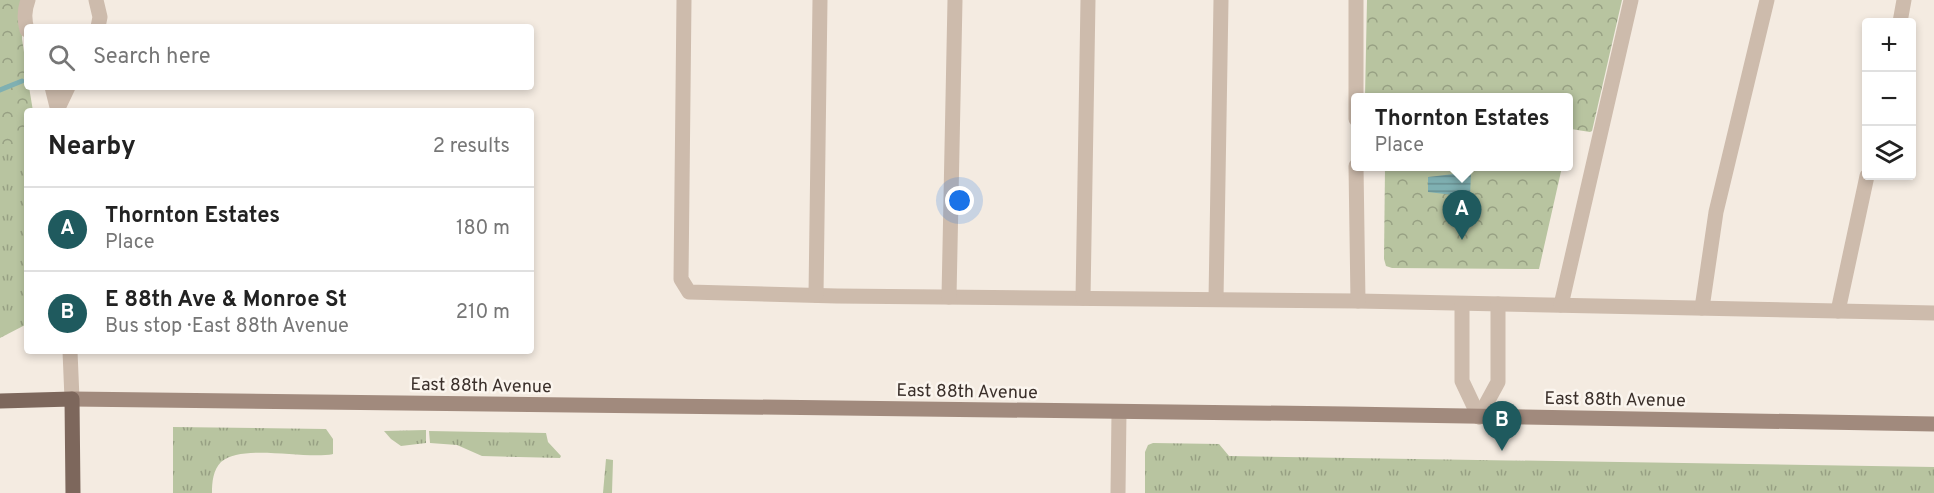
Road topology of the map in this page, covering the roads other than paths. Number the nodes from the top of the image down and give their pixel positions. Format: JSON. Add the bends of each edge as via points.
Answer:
{"nodes":[{"id":1,"x":28,"y":0,"type":"edge"},
{"id":2,"x":96,"y":0,"type":"edge"},
{"id":3,"x":684,"y":0,"type":"edge"},
{"id":4,"x":820,"y":0,"type":"edge"},
{"id":5,"x":955,"y":0,"type":"edge"},
{"id":6,"x":1088,"y":0,"type":"edge"},
{"id":7,"x":1221,"y":0,"type":"edge"},
{"id":8,"x":1356,"y":0,"type":"edge"},
{"id":9,"x":1631,"y":0,"type":"edge"},
{"id":10,"x":1767,"y":0,"type":"edge"},
{"id":11,"x":1904,"y":0,"type":"edge"},
{"id":12,"x":1901,"y":18,"type":"edge"},
{"id":13,"x":26,"y":24,"type":"edge"},
{"id":14,"x":99,"y":24,"type":"edge"},
{"id":15,"x":53,"y":90,"type":"edge"},
{"id":16,"x":67,"y":90,"type":"edge"},
{"id":17,"x":1356,"y":93,"type":"edge"},
{"id":18,"x":58,"y":108,"type":"edge"},
{"id":19,"x":58,"y":108,"type":"edge"},
{"id":20,"x":1356,"y":171,"type":"edge"},
{"id":21,"x":1866,"y":180,"type":"edge"},
{"id":22,"x":816,"y":295,"type":"junction"},
{"id":23,"x":949,"y":297,"type":"junction"},
{"id":24,"x":1083,"y":298,"type":"junction"},
{"id":25,"x":1216,"y":299,"type":"junction"},
{"id":26,"x":1358,"y":301,"type":"junction"},
{"id":27,"x":1462,"y":304,"type":"junction"},
{"id":28,"x":1498,"y":304,"type":"junction"},
{"id":29,"x":1561,"y":305,"type":"junction"},
{"id":30,"x":1702,"y":308,"type":"junction"},
{"id":31,"x":1838,"y":311,"type":"junction"},
{"id":32,"x":1934,"y":313,"type":"edge"},
{"id":33,"x":70,"y":354,"type":"edge"},
{"id":34,"x":72,"y":399,"type":"junction"},
{"id":35,"x":0,"y":401,"type":"edge"},
{"id":36,"x":1119,"y":412,"type":"junction"},
{"id":37,"x":1479,"y":417,"type":"junction"},
{"id":38,"x":1934,"y":424,"type":"edge"},
{"id":39,"x":73,"y":493,"type":"edge"},
{"id":40,"x":1118,"y":493,"type":"edge"}],
"edges":[{"from":1,"to":13,"type":"street"},
{"from":2,"to":14,"type":"street"},
{"from":3,"to":22,"type":"street","via":[[681,279],[690,291]]},
{"from":4,"to":22,"type":"street"},
{"from":5,"to":23,"type":"street"},
{"from":6,"to":24,"type":"street"},
{"from":7,"to":25,"type":"street"},
{"from":8,"to":17,"type":"street"},
{"from":9,"to":29,"type":"street"},
{"from":10,"to":30,"type":"street","via":[[1716,212]]},
{"from":11,"to":12,"type":"street"},
{"from":15,"to":18,"type":"street"},
{"from":16,"to":19,"type":"street"},
{"from":20,"to":26,"type":"street"},
{"from":21,"to":31,"type":"street"},
{"from":22,"to":23,"type":"street"},
{"from":23,"to":24,"type":"street"},
{"from":24,"to":25,"type":"street"},
{"from":25,"to":26,"type":"street"},
{"from":26,"to":27,"type":"street"},
{"from":27,"to":28,"type":"street"},
{"from":27,"to":37,"type":"street","via":[[1462,381]]},
{"from":28,"to":29,"type":"street"},
{"from":28,"to":37,"type":"street","via":[[1498,382]]},
{"from":29,"to":30,"type":"street"},
{"from":30,"to":31,"type":"street"},
{"from":31,"to":32,"type":"street"},
{"from":33,"to":34,"type":"street"},
{"from":34,"to":35,"type":"main road","name":"East 88th Avenue"},
{"from":34,"to":36,"type":"main road","name":"East 88th Avenue"},
{"from":34,"to":39,"type":"main road"},
{"from":36,"to":37,"type":"main road","name":"East 88th Avenue"},
{"from":36,"to":40,"type":"street"},
{"from":37,"to":38,"type":"main road","name":"East 88th Avenue"}]}
